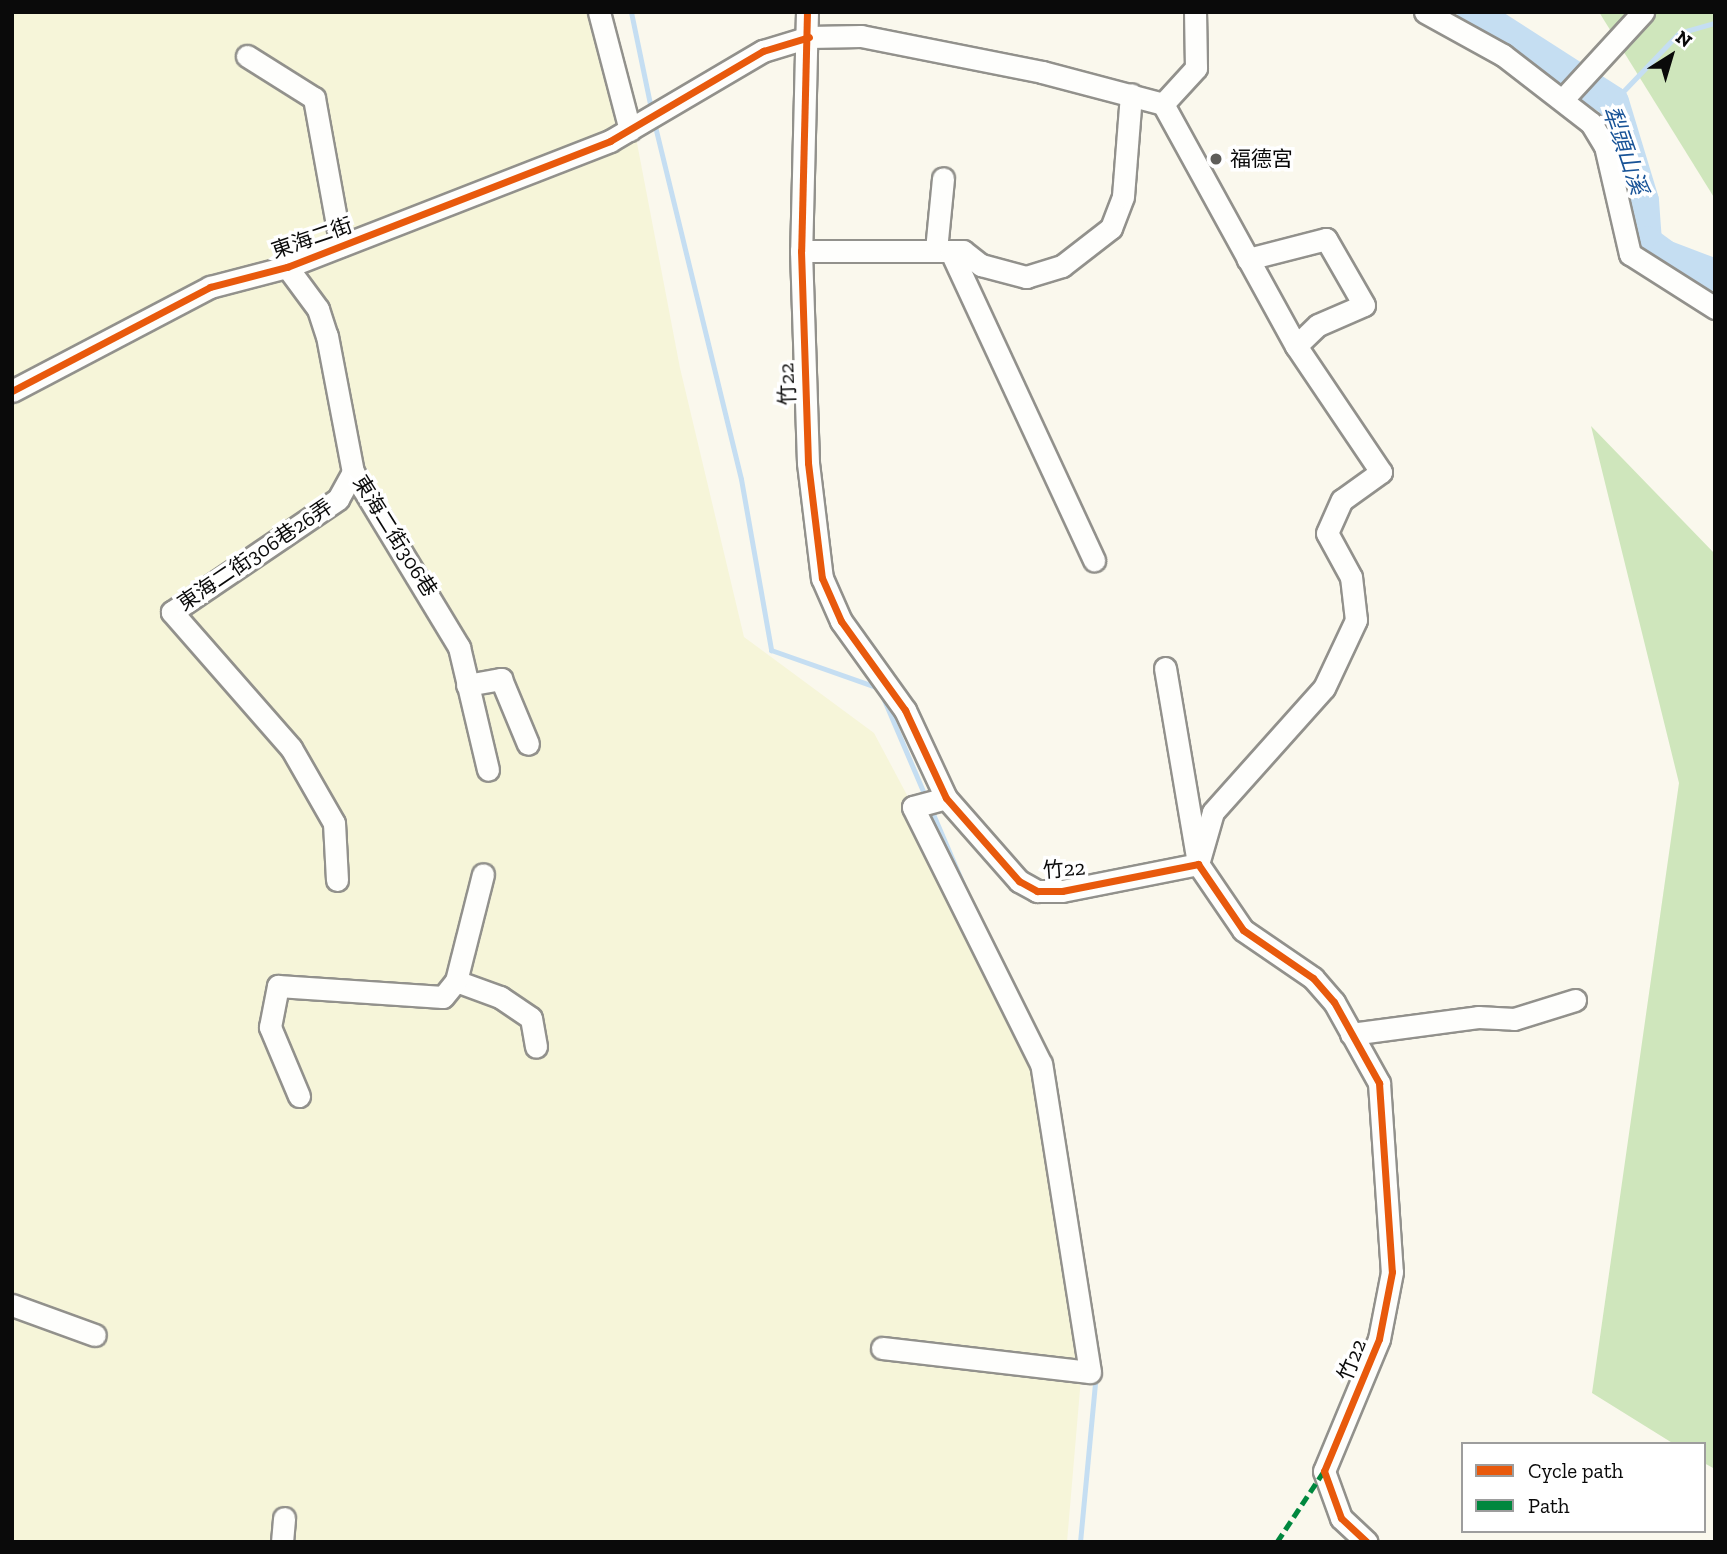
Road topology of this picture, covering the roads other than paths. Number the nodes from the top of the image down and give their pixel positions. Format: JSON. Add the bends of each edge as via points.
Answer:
{"nodes":[{"id":1,"x":599,"y":12,"type":"edge"},
{"id":2,"x":807,"y":12,"type":"edge"},
{"id":3,"x":1195,"y":12,"type":"edge"},
{"id":4,"x":1425,"y":12,"type":"edge"},
{"id":5,"x":1643,"y":12,"type":"edge"},
{"id":6,"x":809,"y":37,"type":"junction"},
{"id":7,"x":247,"y":56,"type":"dead end"},
{"id":8,"x":1131,"y":94,"type":"junction"},
{"id":9,"x":1564,"y":97,"type":"junction"},
{"id":10,"x":1163,"y":104,"type":"junction"},
{"id":11,"x":630,"y":130,"type":"junction"},
{"id":12,"x":943,"y":178,"type":"dead end"},
{"id":13,"x":341,"y":246,"type":"junction"},
{"id":14,"x":801,"y":251,"type":"junction"},
{"id":15,"x":950,"y":251,"type":"junction"},
{"id":16,"x":996,"y":253,"type":"dead end"},
{"id":17,"x":1248,"y":259,"type":"junction"},
{"id":18,"x":286,"y":267,"type":"junction"},
{"id":19,"x":1715,"y":308,"type":"edge"},
{"id":20,"x":1296,"y":346,"type":"junction"},
{"id":21,"x":12,"y":391,"type":"edge"},
{"id":22,"x":353,"y":472,"type":"junction"},
{"id":23,"x":1094,"y":560,"type":"dead end"},
{"id":24,"x":1164,"y":668,"type":"dead end"},
{"id":25,"x":467,"y":685,"type":"junction"},
{"id":26,"x":528,"y":744,"type":"dead end"},
{"id":27,"x":488,"y":770,"type":"dead end"},
{"id":28,"x":946,"y":797,"type":"junction"},
{"id":29,"x":1198,"y":864,"type":"junction"},
{"id":30,"x":483,"y":874,"type":"dead end"},
{"id":31,"x":337,"y":880,"type":"dead end"},
{"id":32,"x":456,"y":981,"type":"junction"},
{"id":33,"x":1575,"y":1000,"type":"dead end"},
{"id":34,"x":1351,"y":1034,"type":"junction"},
{"id":35,"x":536,"y":1047,"type":"dead end"},
{"id":36,"x":299,"y":1096,"type":"dead end"},
{"id":37,"x":12,"y":1305,"type":"edge"},
{"id":38,"x":95,"y":1335,"type":"dead end"},
{"id":39,"x":882,"y":1348,"type":"dead end"},
{"id":40,"x":284,"y":1518,"type":"dead end"},
{"id":41,"x":282,"y":1542,"type":"edge"},
{"id":42,"x":1367,"y":1542,"type":"edge"}],
"edges":[{"from":1,"to":11,"type":"street"},
{"from":2,"to":6,"type":"street","number":"竹22"},
{"from":3,"to":10,"type":"street","via":[[1196,68]]},
{"from":4,"to":9,"type":"street"},
{"from":5,"to":9,"type":"street"},
{"from":6,"to":8,"type":"street","name":"東海二街","via":[[861,36]]},
{"from":6,"to":11,"type":"street","name":"東海二街","via":[[763,51]]},
{"from":6,"to":14,"type":"street","name":"竹22","number":"竹22"},
{"from":7,"to":13,"type":"street","via":[[314,99]]},
{"from":8,"to":10,"type":"street","name":"東海二街"},
{"from":8,"to":15,"type":"street","via":[[1123,196],[1111,228],[1062,266],[1026,277]]},
{"from":9,"to":19,"type":"street","via":[[1605,146],[1630,254],[1653,273],[1688,287]]},
{"from":10,"to":17,"type":"street"},
{"from":11,"to":13,"type":"street","name":"東海二街"},
{"from":12,"to":15,"type":"street"},
{"from":13,"to":18,"type":"street","name":"東海二街"},
{"from":14,"to":15,"type":"street"},
{"from":14,"to":28,"type":"street","name":"竹22","number":"竹22","via":[[808,463],[822,578],[841,621],[905,710]]},
{"from":15,"to":16,"type":"street"},
{"from":15,"to":23,"type":"street"},
{"from":17,"to":20,"type":"street"},
{"from":17,"to":20,"type":"street","via":[[1326,239],[1364,305],[1318,325]]},
{"from":18,"to":21,"type":"street","name":"東海二街","via":[[210,287]]},
{"from":18,"to":22,"type":"street","name":"東海二街306巷","via":[[318,309],[327,336]]},
{"from":20,"to":29,"type":"street","via":[[1381,472],[1342,500],[1327,533],[1350,578],[1356,620],[1324,688],[1213,812]]},
{"from":22,"to":25,"type":"street","name":"東海二街306巷","via":[[435,598],[459,646]]},
{"from":22,"to":31,"type":"street","name":"東海二街306巷26弄","via":[[338,499],[172,612],[291,748],[334,823]]},
{"from":24,"to":29,"type":"street"},
{"from":25,"to":26,"type":"street","via":[[501,679]]},
{"from":25,"to":27,"type":"street","name":"東海二街306巷"},
{"from":28,"to":29,"type":"street","name":"竹22","number":"竹22","via":[[1019,881],[1037,891]]},
{"from":28,"to":39,"type":"street","via":[[913,807],[1041,1064],[1090,1371]]},
{"from":29,"to":34,"type":"street","name":"竹22","number":"竹22","via":[[1243,930],[1326,990]]},
{"from":30,"to":32,"type":"street"},
{"from":32,"to":35,"type":"street","via":[[500,997],[531,1018]]},
{"from":32,"to":36,"type":"street","via":[[443,997],[278,986],[270,1027]]},
{"from":33,"to":34,"type":"street","via":[[1514,1019],[1478,1017]]},
{"from":34,"to":42,"type":"street","name":"竹22","number":"竹22","via":[[1379,1083],[1391,1300],[1324,1471],[1341,1518]]},
{"from":37,"to":38,"type":"street"},
{"from":40,"to":41,"type":"street"}]}
